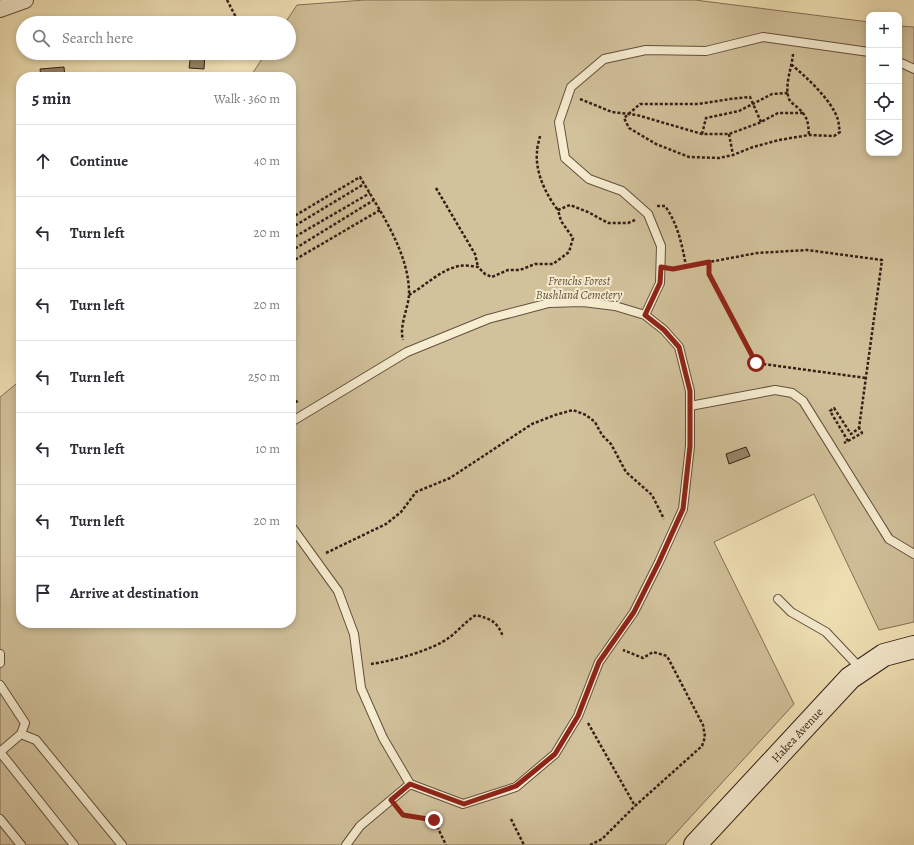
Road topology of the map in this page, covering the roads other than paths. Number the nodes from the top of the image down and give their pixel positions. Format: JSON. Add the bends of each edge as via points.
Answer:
{"nodes":[{"id":1,"x":25,"y":0,"type":"edge"},
{"id":2,"x":0,"y":9,"type":"edge"},
{"id":3,"x":866,"y":52,"type":"edge"},
{"id":4,"x":902,"y":63,"type":"edge"},
{"id":5,"x":914,"y":69,"type":"edge"},
{"id":6,"x":645,"y":315,"type":"junction"},
{"id":7,"x":690,"y":406,"type":"junction"},
{"id":8,"x":296,"y":419,"type":"edge"},
{"id":9,"x":296,"y":533,"type":"edge"},
{"id":10,"x":914,"y":554,"type":"edge"},
{"id":11,"x":778,"y":599,"type":"dead end"},
{"id":12,"x":914,"y":647,"type":"edge"},
{"id":13,"x":0,"y":654,"type":"edge"},
{"id":14,"x":0,"y":663,"type":"edge"},
{"id":15,"x":861,"y":669,"type":"junction"},
{"id":16,"x":0,"y":686,"type":"edge"},
{"id":17,"x":21,"y":734,"type":"junction"},
{"id":18,"x":0,"y":752,"type":"edge"},
{"id":19,"x":410,"y":784,"type":"junction"},
{"id":20,"x":0,"y":819,"type":"edge"},
{"id":21,"x":21,"y":845,"type":"edge"},
{"id":22,"x":74,"y":845,"type":"edge"},
{"id":23,"x":122,"y":845,"type":"edge"},
{"id":24,"x":346,"y":845,"type":"edge"},
{"id":25,"x":695,"y":845,"type":"edge"}],
"edges":[{"from":1,"to":2,"type":"street"},
{"from":3,"to":6,"type":"lane","via":[[763,37],[706,50],[646,50],[604,59],[571,87],[559,122],[565,158],[589,179],[622,191],[648,214],[661,246],[660,283]]},
{"from":4,"to":5,"type":"lane"},
{"from":6,"to":7,"type":"lane","via":[[664,330],[679,347],[690,391]]},
{"from":6,"to":8,"type":"lane","via":[[615,306],[583,302],[549,304],[488,319],[407,352]]},
{"from":7,"to":10,"type":"lane","via":[[775,390],[792,393],[803,402],[889,539]]},
{"from":7,"to":19,"type":"lane","via":[[690,446],[683,509],[634,612],[599,662],[578,716],[555,754],[516,786],[464,804]]},
{"from":9,"to":19,"type":"lane","via":[[338,591],[354,634],[362,688],[383,738]]},
{"from":11,"to":15,"type":"lane","via":[[791,612],[826,632]]},
{"from":12,"to":15,"type":"street","name":"Hakea Avenue","via":[[884,655]]},
{"from":13,"to":14,"type":"lane"},
{"from":15,"to":25,"type":"street","name":"Hakea Avenue","via":[[839,688]]},
{"from":16,"to":17,"type":"lane","via":[[25,723]]},
{"from":17,"to":18,"type":"lane"},
{"from":17,"to":23,"type":"lane","via":[[36,740]]},
{"from":18,"to":22,"type":"lane"},
{"from":19,"to":24,"type":"lane","via":[[360,826]]},
{"from":20,"to":21,"type":"lane"}]}
